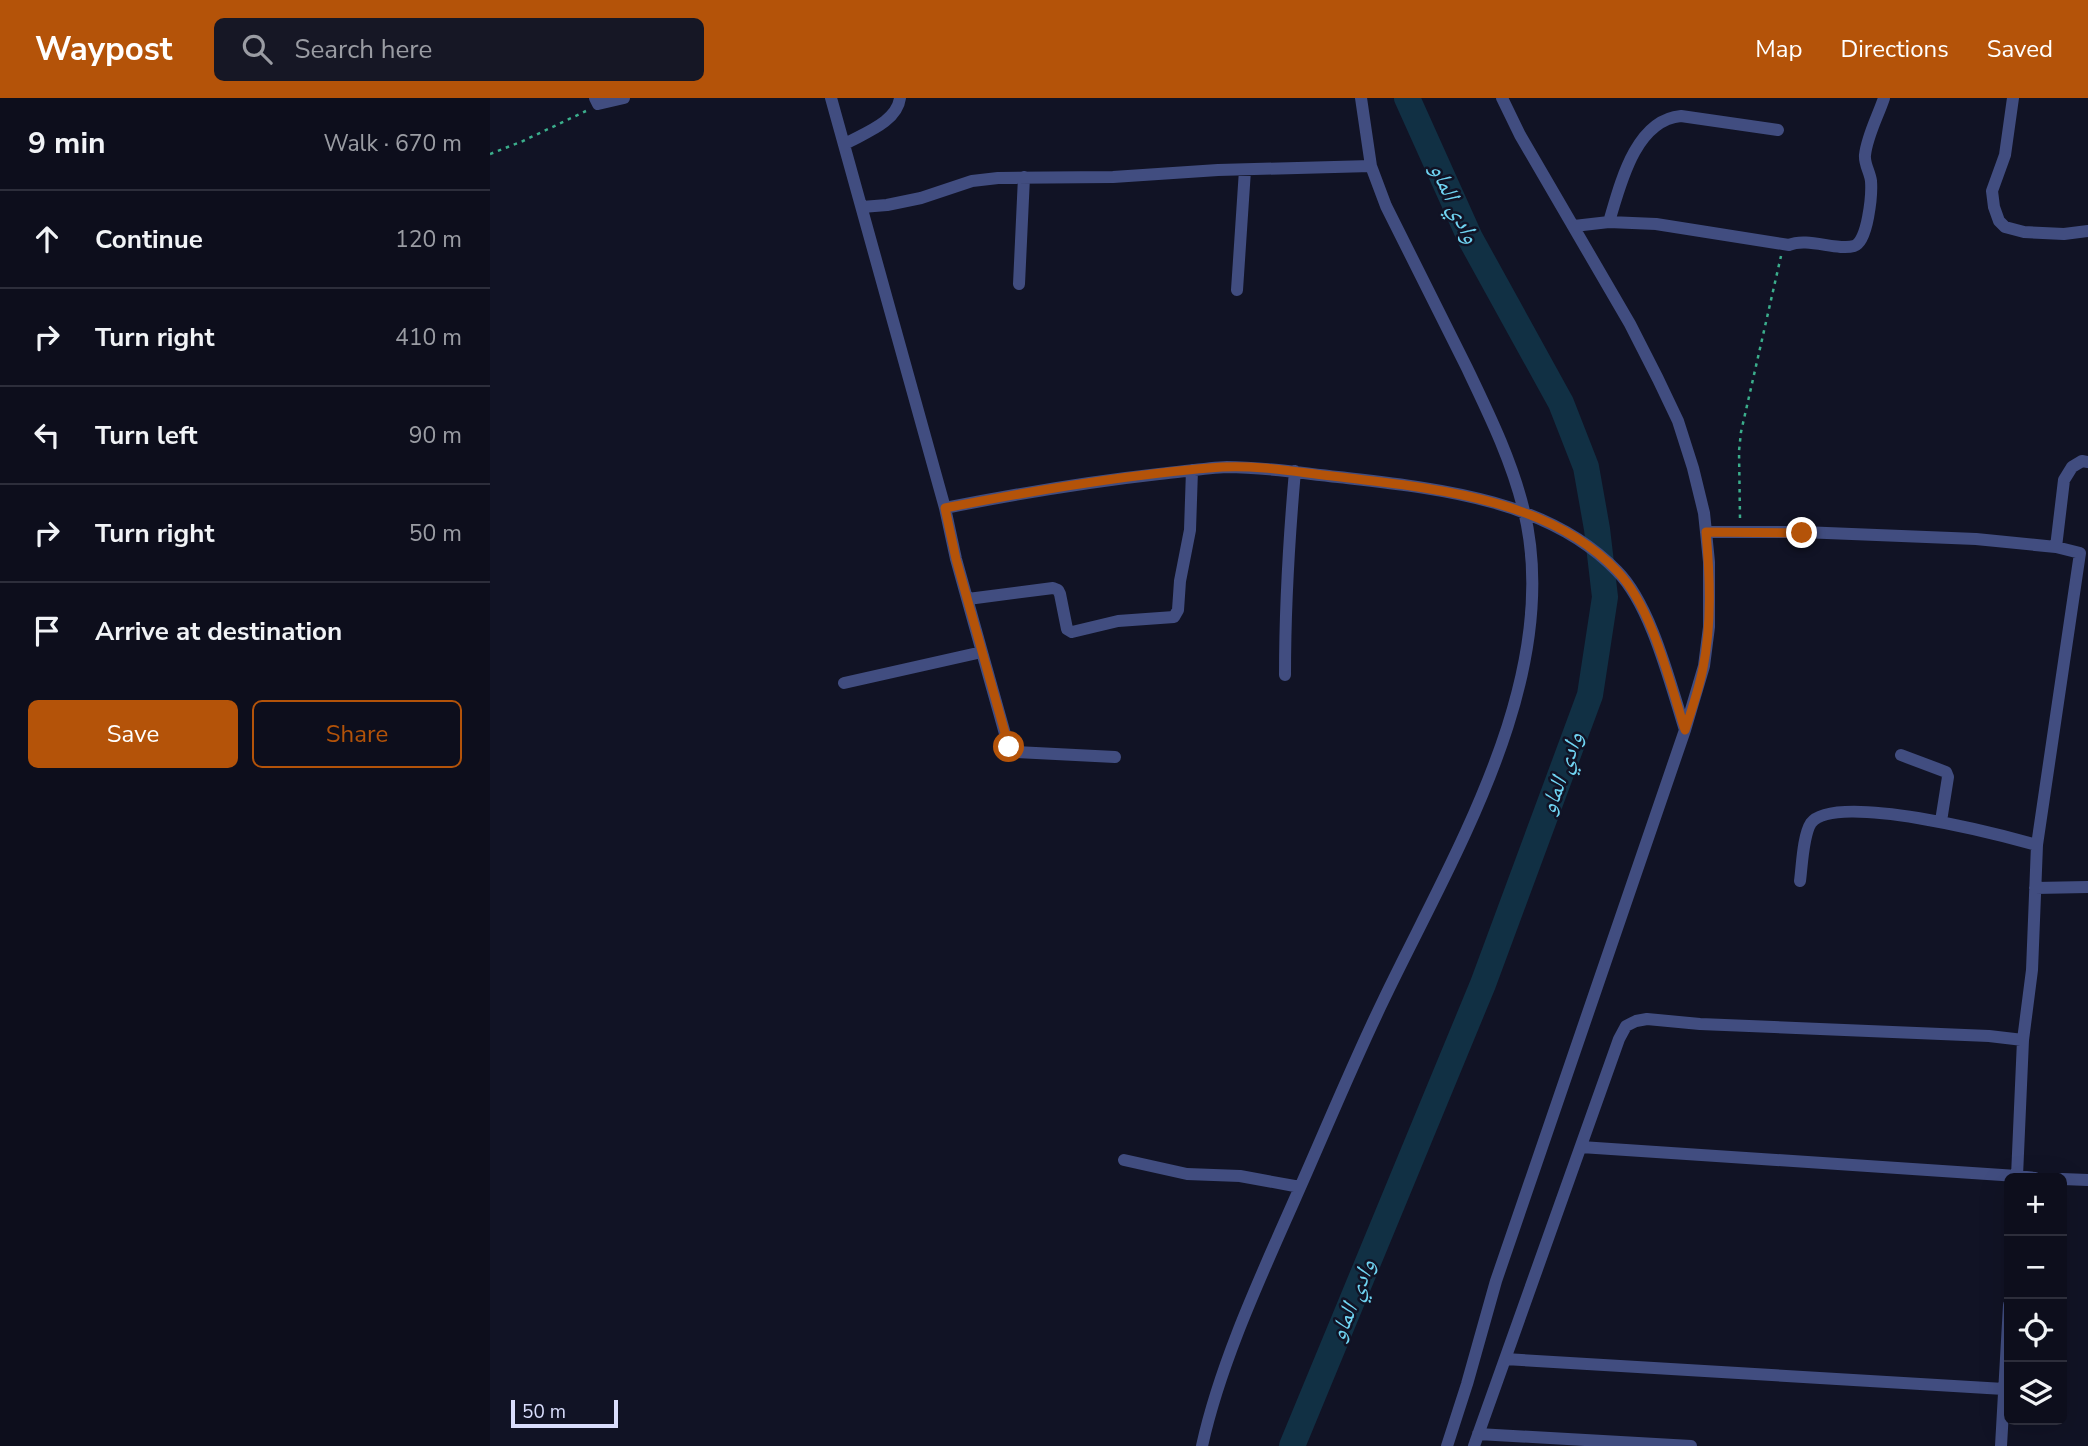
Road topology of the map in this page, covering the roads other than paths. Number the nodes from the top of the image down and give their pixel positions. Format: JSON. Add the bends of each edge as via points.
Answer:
{"nodes":[{"id":1,"x":625,"y":98,"type":"edge"},
{"id":2,"x":831,"y":98,"type":"edge"},
{"id":3,"x":900,"y":98,"type":"edge"},
{"id":4,"x":1361,"y":98,"type":"edge"},
{"id":5,"x":1502,"y":98,"type":"edge"},
{"id":6,"x":1884,"y":98,"type":"edge"},
{"id":7,"x":2013,"y":98,"type":"edge"},
{"id":8,"x":597,"y":101,"type":"edge"},
{"id":9,"x":1778,"y":130,"type":"dead end"},
{"id":10,"x":845,"y":144,"type":"junction"},
{"id":11,"x":1371,"y":166,"type":"junction"},
{"id":12,"x":1245,"y":170,"type":"junction"},
{"id":13,"x":1024,"y":177,"type":"junction"},
{"id":14,"x":862,"y":207,"type":"junction"},
{"id":15,"x":1609,"y":222,"type":"junction"},
{"id":16,"x":1574,"y":226,"type":"junction"},
{"id":17,"x":2088,"y":231,"type":"edge"},
{"id":18,"x":1019,"y":284,"type":"dead end"},
{"id":19,"x":1237,"y":290,"type":"dead end"},
{"id":20,"x":2088,"y":462,"type":"edge"},
{"id":21,"x":1192,"y":470,"type":"junction"},
{"id":22,"x":1294,"y":471,"type":"junction"},
{"id":23,"x":945,"y":508,"type":"junction"},
{"id":24,"x":1524,"y":512,"type":"junction"},
{"id":25,"x":1706,"y":532,"type":"junction"},
{"id":26,"x":2056,"y":547,"type":"junction"},
{"id":27,"x":2084,"y":553,"type":"edge"},
{"id":28,"x":968,"y":599,"type":"junction"},
{"id":29,"x":982,"y":652,"type":"junction"},
{"id":30,"x":1285,"y":675,"type":"dead end"},
{"id":31,"x":844,"y":683,"type":"dead end"},
{"id":32,"x":1685,"y":730,"type":"junction"},
{"id":33,"x":1901,"y":755,"type":"dead end"},
{"id":34,"x":1115,"y":757,"type":"dead end"},
{"id":35,"x":1941,"y":821,"type":"junction"},
{"id":36,"x":2037,"y":845,"type":"junction"},
{"id":37,"x":1800,"y":881,"type":"dead end"},
{"id":38,"x":2088,"y":887,"type":"edge"},
{"id":39,"x":2035,"y":888,"type":"junction"},
{"id":40,"x":2024,"y":1040,"type":"junction"},
{"id":41,"x":1581,"y":1147,"type":"junction"},
{"id":42,"x":1124,"y":1160,"type":"dead end"},
{"id":43,"x":2017,"y":1173,"type":"edge"},
{"id":44,"x":2004,"y":1176,"type":"edge"},
{"id":45,"x":2067,"y":1179,"type":"edge"},
{"id":46,"x":2088,"y":1180,"type":"edge"},
{"id":47,"x":1300,"y":1187,"type":"junction"},
{"id":48,"x":1505,"y":1359,"type":"junction"},
{"id":49,"x":2004,"y":1390,"type":"joint"},
{"id":50,"x":1476,"y":1440,"type":"edge"},
{"id":51,"x":1617,"y":1444,"type":"edge"},
{"id":52,"x":1202,"y":1446,"type":"edge"},
{"id":53,"x":1447,"y":1446,"type":"edge"},
{"id":54,"x":1691,"y":1446,"type":"edge"},
{"id":55,"x":2001,"y":1446,"type":"edge"}],
"edges":[{"from":1,"to":8,"type":"street"},
{"from":2,"to":10,"type":"street"},
{"from":3,"to":10,"type":"street","via":[[883,123]]},
{"from":4,"to":11,"type":"street"},
{"from":5,"to":16,"type":"street"},
{"from":6,"to":15,"type":"street","via":[[1865,157],[1871,180],[1867,223],[1861,242],[1854,246],[1789,245],[1656,224]]},
{"from":7,"to":17,"type":"street","via":[[2005,155],[1992,191],[1999,221],[2024,232]]},
{"from":9,"to":15,"type":"street","via":[[1681,116],[1659,122],[1638,145]]},
{"from":10,"to":14,"type":"street"},
{"from":11,"to":12,"type":"street"},
{"from":11,"to":24,"type":"street","via":[[1385,206],[1498,433]]},
{"from":12,"to":13,"type":"street"},
{"from":12,"to":19,"type":"street"},
{"from":13,"to":14,"type":"street","via":[[972,181],[920,198]]},
{"from":13,"to":18,"type":"street"},
{"from":14,"to":23,"type":"street"},
{"from":15,"to":16,"type":"street"},
{"from":16,"to":25,"type":"street","via":[[1678,421]]},
{"from":20,"to":26,"type":"street","via":[[2072,467],[2063,480]]},
{"from":21,"to":22,"type":"street"},
{"from":21,"to":23,"type":"street"},
{"from":21,"to":28,"type":"street","via":[[1189,538],[1174,617],[1118,621],[1072,632],[1067,629],[1060,594],[1053,588]]},
{"from":22,"to":24,"type":"street","via":[[1433,490]]},
{"from":22,"to":30,"type":"street"},
{"from":23,"to":28,"type":"street"},
{"from":24,"to":32,"type":"street","via":[[1586,545],[1618,571],[1641,602]]},
{"from":24,"to":47,"type":"street","via":[[1532,592],[1517,701],[1476,809],[1382,1002]]},
{"from":25,"to":26,"type":"street","via":[[1941,537]]},
{"from":25,"to":32,"type":"street","via":[[1709,627],[1704,666]]},
{"from":26,"to":27,"type":"street"},
{"from":27,"to":36,"type":"street"},
{"from":28,"to":29,"type":"street"},
{"from":29,"to":31,"type":"street"},
{"from":29,"to":34,"type":"street","via":[[1007,741],[1015,752]]},
{"from":32,"to":53,"type":"street","via":[[1496,1281]]},
{"from":33,"to":35,"type":"street","via":[[1946,772]]},
{"from":35,"to":36,"type":"street"},
{"from":35,"to":37,"type":"street","via":[[1879,813],[1822,814],[1807,831]]},
{"from":36,"to":39,"type":"street"},
{"from":38,"to":39,"type":"street"},
{"from":39,"to":40,"type":"street"},
{"from":40,"to":41,"type":"street","via":[[1636,1021],[1626,1026],[1619,1039]]},
{"from":40,"to":43,"type":"street"},
{"from":41,"to":44,"type":"street"},
{"from":41,"to":48,"type":"street"},
{"from":42,"to":47,"type":"street","via":[[1187,1174],[1240,1175]]},
{"from":45,"to":46,"type":"street"},
{"from":47,"to":52,"type":"street","via":[[1230,1354]]},
{"from":48,"to":49,"type":"street"},
{"from":48,"to":50,"type":"street"},
{"from":49,"to":55,"type":"street"},
{"from":50,"to":51,"type":"street"},
{"from":51,"to":54,"type":"street"}]}
